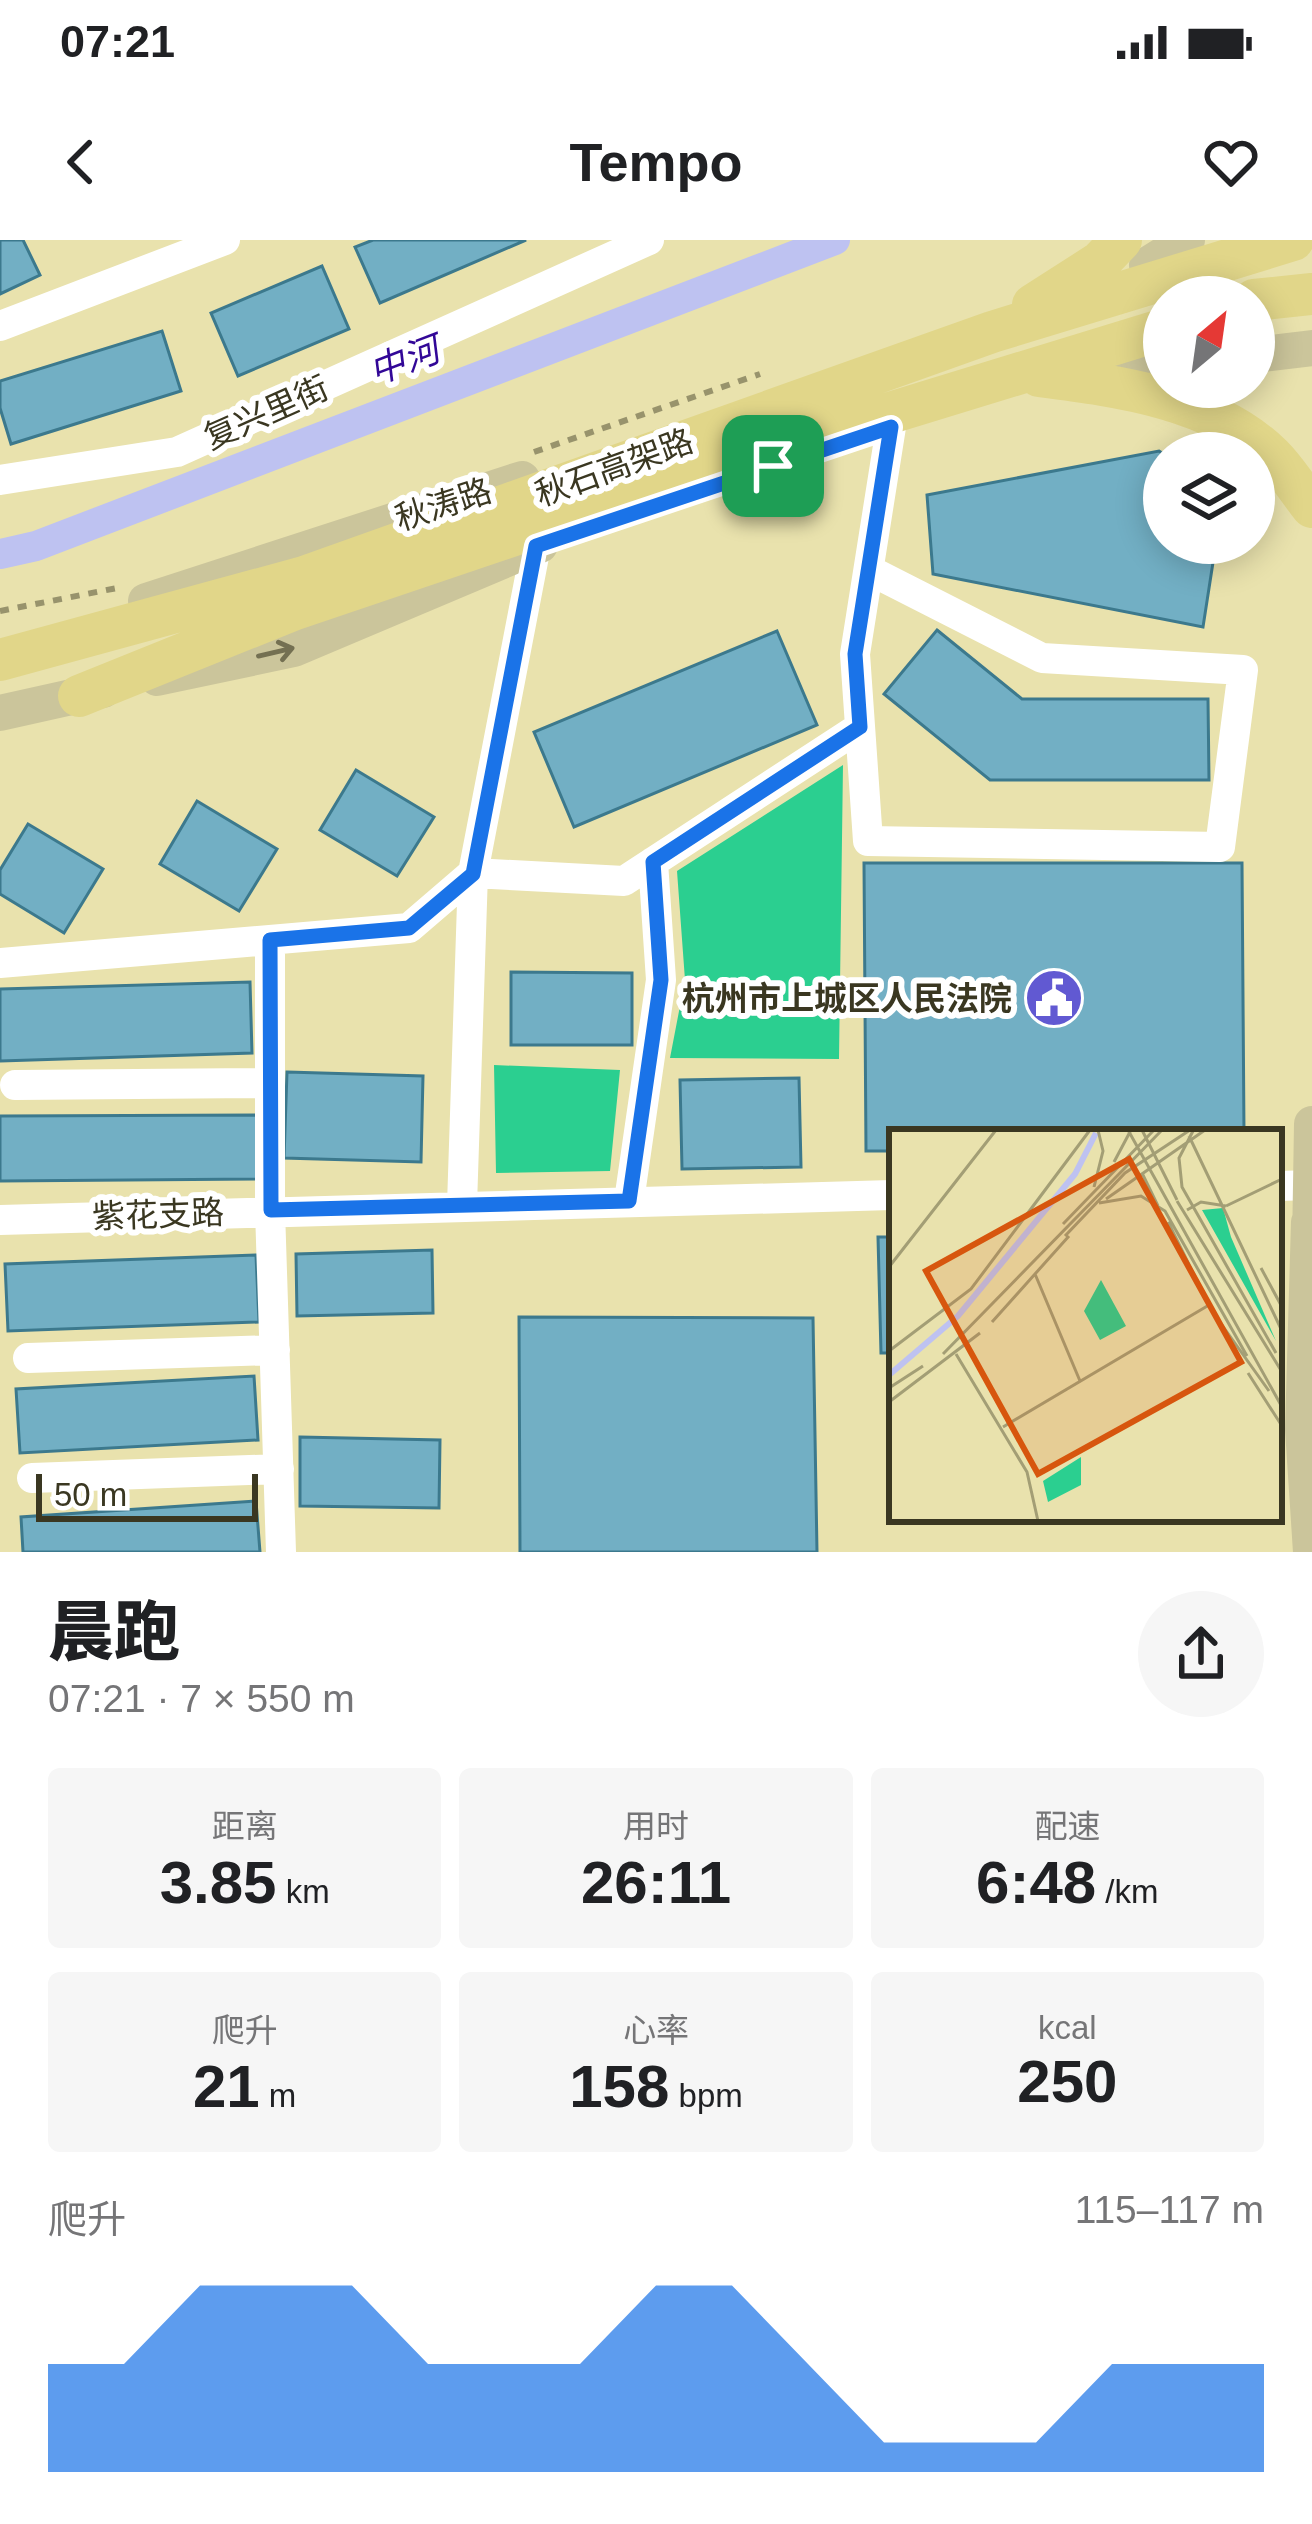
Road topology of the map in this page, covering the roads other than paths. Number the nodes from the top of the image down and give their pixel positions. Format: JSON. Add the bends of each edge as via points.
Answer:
{"nodes":[{"id":1,"x":225,"y":240,"type":"edge"},
{"id":2,"x":1187,"y":240,"type":"edge"},
{"id":3,"x":1224,"y":240,"type":"edge"},
{"id":4,"x":1293,"y":240,"type":"edge"},
{"id":5,"x":636,"y":243,"type":"edge"},
{"id":6,"x":1134,"y":253,"type":"edge"},
{"id":7,"x":1312,"y":290,"type":"edge"},
{"id":8,"x":1275,"y":297,"type":"edge"},
{"id":9,"x":0,"y":326,"type":"edge"},
{"id":10,"x":992,"y":332,"type":"junction"},
{"id":11,"x":1143,"y":336,"type":"edge"},
{"id":12,"x":1312,"y":348,"type":"edge"},
{"id":13,"x":1275,"y":352,"type":"edge"},
{"id":14,"x":1143,"y":368,"type":"edge"},
{"id":15,"x":1026,"y":374,"type":"junction"},
{"id":16,"x":891,"y":427,"type":"junction"},
{"id":17,"x":0,"y":480,"type":"edge"},
{"id":18,"x":1312,"y":507,"type":"edge"},
{"id":19,"x":536,"y":546,"type":"junction"},
{"id":20,"x":869,"y":570,"type":"dead end"},
{"id":21,"x":0,"y":642,"type":"edge"},
{"id":22,"x":0,"y":660,"type":"edge"},
{"id":23,"x":79,"y":695,"type":"junction"},
{"id":24,"x":0,"y":713,"type":"edge"},
{"id":25,"x":860,"y":727,"type":"junction"},
{"id":26,"x":653,"y":862,"type":"junction"},
{"id":27,"x":473,"y":874,"type":"junction"},
{"id":28,"x":270,"y":940,"type":"junction"},
{"id":29,"x":0,"y":963,"type":"edge"},
{"id":30,"x":270,"y":1083,"type":"junction"},
{"id":31,"x":15,"y":1085,"type":"dead end"},
{"id":32,"x":1312,"y":1124,"type":"edge"},
{"id":33,"x":1282,"y":1188,"type":"edge"},
{"id":34,"x":889,"y":1195,"type":"edge"},
{"id":35,"x":629,"y":1201,"type":"junction"},
{"id":36,"x":1310,"y":1203,"type":"edge"},
{"id":37,"x":462,"y":1205,"type":"junction"},
{"id":38,"x":271,"y":1210,"type":"junction"},
{"id":39,"x":0,"y":1220,"type":"edge"},
{"id":40,"x":1312,"y":1292,"type":"edge"},
{"id":41,"x":275,"y":1350,"type":"junction"},
{"id":42,"x":28,"y":1358,"type":"dead end"},
{"id":43,"x":279,"y":1469,"type":"junction"},
{"id":44,"x":32,"y":1478,"type":"dead end"},
{"id":45,"x":281,"y":1552,"type":"edge"},
{"id":46,"x":1311,"y":1552,"type":"edge"}],
"edges":[{"from":1,"to":9,"type":"street"},
{"from":2,"to":6,"type":"main road"},
{"from":3,"to":6,"type":"main road","name":"秋涛路"},
{"from":4,"to":10,"type":"highway","name":"秋石高架路"},
{"from":5,"to":17,"type":"street","name":"复兴里街","via":[[177,452]]},
{"from":6,"to":10,"type":"highway","via":[[1100,262]]},
{"from":6,"to":21,"type":"main road","name":"秋涛路","via":[[623,446]]},
{"from":7,"to":8,"type":"highway"},
{"from":10,"to":22,"type":"highway","name":"秋石高架路","via":[[304,577]]},
{"from":11,"to":15,"type":"highway","name":"秋石高架路"},
{"from":12,"to":13,"type":"main road"},
{"from":14,"to":16,"type":"main road","via":[[1023,382]]},
{"from":15,"to":18,"type":"highway","via":[[1126,387],[1206,412],[1271,454]]},
{"from":15,"to":23,"type":"highway","name":"秋石高架路","via":[[724,464],[340,594]]},
{"from":16,"to":19,"type":"main road"},
{"from":16,"to":25,"type":"street","via":[[855,654]]},
{"from":23,"to":19,"type":"main road","one_way":true,"via":[[294,649]]},
{"from":19,"to":27,"type":"street"},
{"from":20,"to":25,"type":"street","via":[[1042,658],[1243,670],[1220,847],[868,841]]},
{"from":23,"to":24,"type":"main road"},
{"from":25,"to":26,"type":"street"},
{"from":26,"to":27,"type":"street","via":[[624,881]]},
{"from":26,"to":35,"type":"street","via":[[661,980]]},
{"from":27,"to":28,"type":"street","via":[[409,928]]},
{"from":27,"to":37,"type":"street"},
{"from":28,"to":29,"type":"street"},
{"from":28,"to":30,"type":"street"},
{"from":30,"to":31,"type":"street"},
{"from":30,"to":38,"type":"street"},
{"from":32,"to":36,"type":"main road"},
{"from":33,"to":36,"type":"street"},
{"from":34,"to":35,"type":"street","name":"紫花支路"},
{"from":35,"to":37,"type":"street","name":"紫花支路"},
{"from":36,"to":40,"type":"main road"},
{"from":36,"to":46,"type":"main road","via":[[1303,1429]]},
{"from":37,"to":38,"type":"street","name":"紫花支路"},
{"from":38,"to":39,"type":"street","name":"紫花支路"},
{"from":38,"to":41,"type":"street"},
{"from":41,"to":42,"type":"street"},
{"from":41,"to":43,"type":"street"},
{"from":43,"to":44,"type":"street"},
{"from":43,"to":45,"type":"street"}]}
